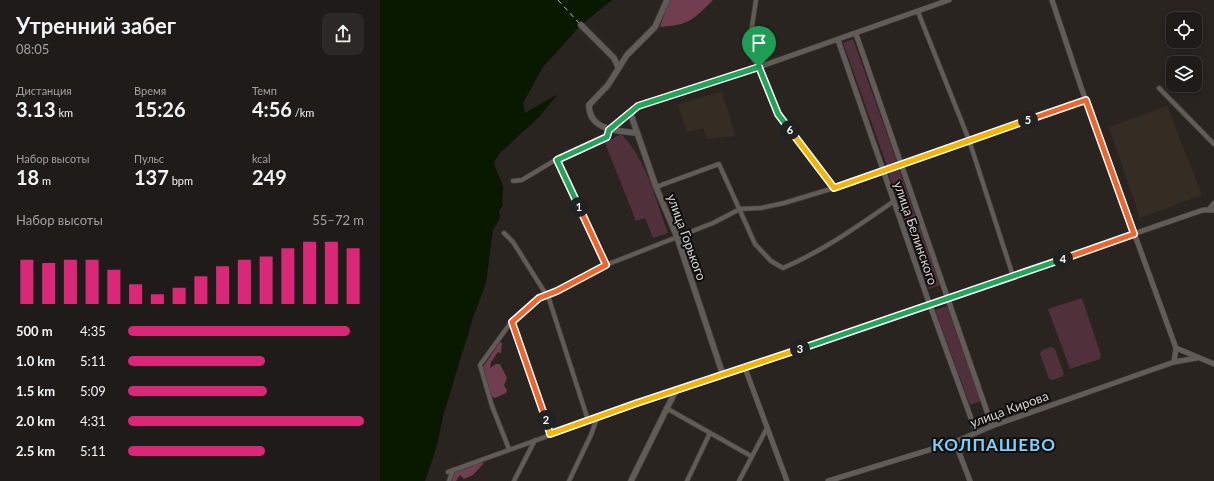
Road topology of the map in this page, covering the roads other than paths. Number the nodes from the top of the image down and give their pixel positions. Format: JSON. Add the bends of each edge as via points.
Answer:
{"nodes":[{"id":1,"x":667,"y":0,"type":"edge"},
{"id":2,"x":756,"y":0,"type":"edge"},
{"id":3,"x":950,"y":0,"type":"edge"},
{"id":4,"x":1052,"y":0,"type":"edge"},
{"id":5,"x":918,"y":12,"type":"junction"},
{"id":6,"x":581,"y":25,"type":"dead end"},
{"id":7,"x":856,"y":34,"type":"junction"},
{"id":8,"x":838,"y":40,"type":"junction"},
{"id":9,"x":618,"y":67,"type":"junction"},
{"id":10,"x":759,"y":67,"type":"junction"},
{"id":11,"x":1159,"y":88,"type":"dead end"},
{"id":12,"x":1086,"y":100,"type":"junction"},
{"id":13,"x":630,"y":112,"type":"junction"},
{"id":14,"x":609,"y":130,"type":"junction"},
{"id":15,"x":637,"y":133,"type":"junction"},
{"id":16,"x":969,"y":140,"type":"junction"},
{"id":17,"x":1214,"y":144,"type":"edge"},
{"id":18,"x":557,"y":160,"type":"junction"},
{"id":19,"x":902,"y":165,"type":"junction"},
{"id":20,"x":884,"y":172,"type":"junction"},
{"id":21,"x":513,"y":181,"type":"dead end"},
{"id":22,"x":656,"y":187,"type":"junction"},
{"id":23,"x":834,"y":188,"type":"junction"},
{"id":24,"x":894,"y":201,"type":"junction"},
{"id":25,"x":1214,"y":203,"type":"edge"},
{"id":26,"x":740,"y":209,"type":"junction"},
{"id":27,"x":1212,"y":209,"type":"edge"},
{"id":28,"x":504,"y":233,"type":"dead end"},
{"id":29,"x":1134,"y":234,"type":"junction"},
{"id":30,"x":677,"y":237,"type":"junction"},
{"id":31,"x":606,"y":265,"type":"junction"},
{"id":32,"x":1013,"y":276,"type":"junction"},
{"id":33,"x":546,"y":294,"type":"junction"},
{"id":34,"x":947,"y":299,"type":"junction"},
{"id":35,"x":930,"y":305,"type":"junction"},
{"id":36,"x":512,"y":322,"type":"junction"},
{"id":37,"x":1176,"y":348,"type":"junction"},
{"id":38,"x":1198,"y":358,"type":"junction"},
{"id":39,"x":1174,"y":362,"type":"junction"},
{"id":40,"x":1214,"y":364,"type":"edge"},
{"id":41,"x":745,"y":368,"type":"junction"},
{"id":42,"x":724,"y":375,"type":"junction"},
{"id":43,"x":676,"y":390,"type":"junction"},
{"id":44,"x":666,"y":408,"type":"junction"},
{"id":45,"x":597,"y":418,"type":"junction"},
{"id":46,"x":588,"y":420,"type":"junction"},
{"id":47,"x":992,"y":426,"type":"junction"},
{"id":48,"x":767,"y":428,"type":"junction"},
{"id":49,"x":976,"y":432,"type":"junction"},
{"id":50,"x":710,"y":433,"type":"junction"},
{"id":51,"x":550,"y":434,"type":"junction"},
{"id":52,"x":535,"y":440,"type":"junction"},
{"id":53,"x":955,"y":442,"type":"junction"},
{"id":54,"x":509,"y":449,"type":"junction"},
{"id":55,"x":751,"y":456,"type":"junction"},
{"id":56,"x":453,"y":470,"type":"junction"},
{"id":57,"x":448,"y":472,"type":"dead end"},
{"id":58,"x":449,"y":481,"type":"edge"},
{"id":59,"x":514,"y":481,"type":"edge"},
{"id":60,"x":569,"y":481,"type":"edge"},
{"id":61,"x":631,"y":481,"type":"edge"},
{"id":62,"x":687,"y":481,"type":"edge"},
{"id":63,"x":739,"y":481,"type":"edge"},
{"id":64,"x":787,"y":481,"type":"edge"},
{"id":65,"x":828,"y":481,"type":"edge"},
{"id":66,"x":970,"y":481,"type":"edge"}],
"edges":[{"from":1,"to":9,"type":"main road","via":[[654,27]]},
{"from":2,"to":10,"type":"street","via":[[748,52]]},
{"from":3,"to":5,"type":"street"},
{"from":4,"to":12,"type":"street"},
{"from":5,"to":7,"type":"street"},
{"from":5,"to":16,"type":"street"},
{"from":6,"to":9,"type":"main road","via":[[614,58]]},
{"from":7,"to":8,"type":"street"},
{"from":7,"to":19,"type":"street","name":"улица Белинского"},
{"from":8,"to":10,"type":"street"},
{"from":8,"to":20,"type":"street","name":"улица Белинского"},
{"from":9,"to":14,"type":"main road","via":[[608,85],[589,105],[593,118],[600,126]]},
{"from":10,"to":13,"type":"street","via":[[638,106]]},
{"from":10,"to":23,"type":"street","via":[[778,114]]},
{"from":11,"to":17,"type":"street"},
{"from":12,"to":16,"type":"street"},
{"from":12,"to":29,"type":"street"},
{"from":13,"to":14,"type":"main road"},
{"from":13,"to":15,"type":"main road","name":"улица Горького"},
{"from":14,"to":15,"type":"main road"},
{"from":14,"to":18,"type":"street","via":[[607,137]]},
{"from":15,"to":22,"type":"main road","name":"улица Горького"},
{"from":16,"to":19,"type":"street"},
{"from":16,"to":32,"type":"street"},
{"from":18,"to":21,"type":"street","via":[[522,180]]},
{"from":18,"to":31,"type":"street"},
{"from":19,"to":20,"type":"street"},
{"from":19,"to":34,"type":"street","name":"улица Белинского"},
{"from":20,"to":23,"type":"street"},
{"from":20,"to":24,"type":"street","name":"улица Белинского"},
{"from":22,"to":26,"type":"street","via":[[719,164]]},
{"from":22,"to":30,"type":"main road","name":"улица Горького"},
{"from":23,"to":26,"type":"street","via":[[784,203]]},
{"from":24,"to":26,"type":"street","via":[[809,257],[782,268],[771,261],[755,244]]},
{"from":24,"to":35,"type":"street","name":"улица Белинского"},
{"from":25,"to":27,"type":"street"},
{"from":26,"to":30,"type":"street"},
{"from":27,"to":29,"type":"street"},
{"from":28,"to":33,"type":"street","via":[[517,248]]},
{"from":29,"to":32,"type":"street"},
{"from":29,"to":37,"type":"street"},
{"from":30,"to":31,"type":"street"},
{"from":30,"to":42,"type":"main road","name":"улица Горького"},
{"from":31,"to":33,"type":"street","via":[[557,291]]},
{"from":32,"to":34,"type":"street"},
{"from":33,"to":36,"type":"street"},
{"from":33,"to":46,"type":"street"},
{"from":34,"to":35,"type":"street"},
{"from":34,"to":47,"type":"street","name":"улица Белинского"},
{"from":35,"to":41,"type":"street"},
{"from":35,"to":49,"type":"street","name":"улица Белинского"},
{"from":36,"to":51,"type":"street"},
{"from":36,"to":54,"type":"street","via":[[480,365],[492,406]]},
{"from":37,"to":38,"type":"street"},
{"from":37,"to":39,"type":"street"},
{"from":38,"to":39,"type":"street","name":"улица Кирова"},
{"from":38,"to":40,"type":"street"},
{"from":39,"to":47,"type":"street","name":"улица Кирова"},
{"from":41,"to":42,"type":"street"},
{"from":41,"to":48,"type":"street"},
{"from":42,"to":43,"type":"main road"},
{"from":43,"to":44,"type":"main road"},
{"from":43,"to":45,"type":"street"},
{"from":44,"to":50,"type":"street"},
{"from":44,"to":61,"type":"main road"},
{"from":45,"to":46,"type":"street"},
{"from":45,"to":60,"type":"street"},
{"from":46,"to":51,"type":"street"},
{"from":47,"to":49,"type":"street","name":"улица Кирова"},
{"from":48,"to":55,"type":"street"},
{"from":48,"to":64,"type":"street"},
{"from":49,"to":53,"type":"street","name":"улица Кирова"},
{"from":50,"to":55,"type":"street"},
{"from":50,"to":62,"type":"street"},
{"from":51,"to":52,"type":"street"},
{"from":52,"to":54,"type":"street"},
{"from":52,"to":59,"type":"street"},
{"from":53,"to":65,"type":"street","name":"улица Кирова"},
{"from":53,"to":66,"type":"street"},
{"from":54,"to":56,"type":"street"},
{"from":55,"to":63,"type":"street"},
{"from":56,"to":57,"type":"street"},
{"from":56,"to":58,"type":"street"}]}
